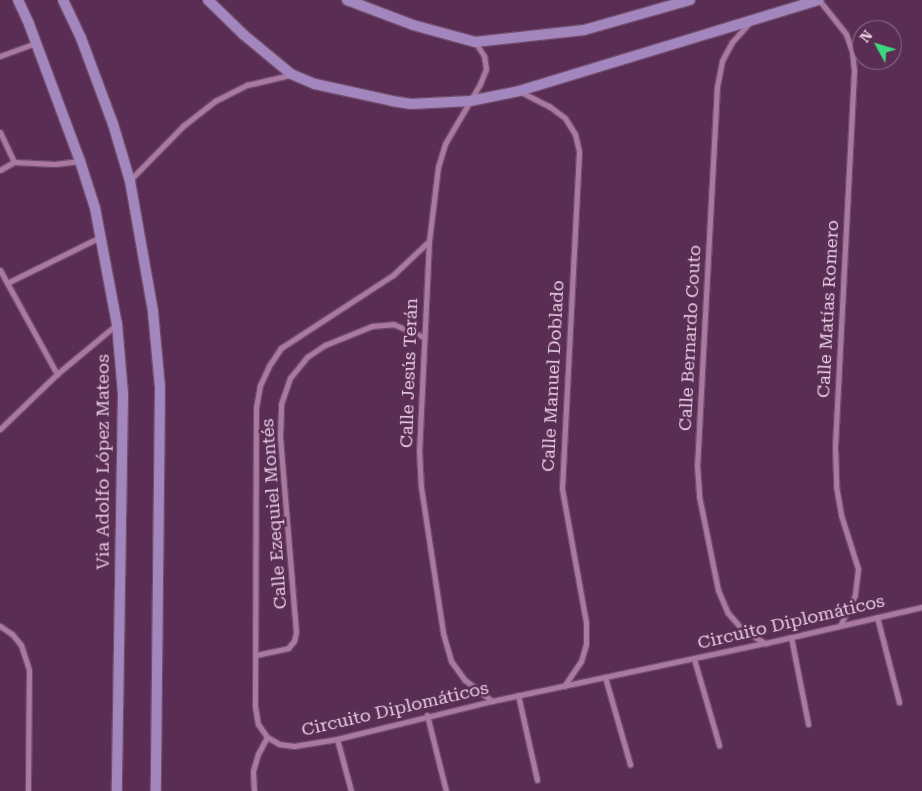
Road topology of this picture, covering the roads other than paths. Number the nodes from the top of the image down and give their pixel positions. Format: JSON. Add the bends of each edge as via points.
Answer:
{"nodes":[{"id":1,"x":18,"y":0,"type":"edge"},
{"id":2,"x":63,"y":0,"type":"edge"},
{"id":3,"x":208,"y":0,"type":"edge"},
{"id":4,"x":346,"y":0,"type":"edge"},
{"id":5,"x":690,"y":0,"type":"edge"},
{"id":6,"x":818,"y":0,"type":"edge"},
{"id":7,"x":750,"y":22,"type":"junction"},
{"id":8,"x":36,"y":42,"type":"junction"},
{"id":9,"x":475,"y":42,"type":"junction"},
{"id":10,"x":0,"y":56,"type":"edge"},
{"id":11,"x":291,"y":74,"type":"junction"},
{"id":12,"x":518,"y":91,"type":"junction"},
{"id":13,"x":470,"y":101,"type":"junction"},
{"id":14,"x":0,"y":132,"type":"edge"},
{"id":15,"x":80,"y":161,"type":"junction"},
{"id":16,"x":14,"y":162,"type":"junction"},
{"id":17,"x":0,"y":170,"type":"edge"},
{"id":18,"x":130,"y":181,"type":"junction"},
{"id":19,"x":100,"y":237,"type":"junction"},
{"id":20,"x":429,"y":241,"type":"junction"},
{"id":21,"x":0,"y":270,"type":"edge"},
{"id":22,"x":7,"y":283,"type":"junction"},
{"id":23,"x":117,"y":324,"type":"junction"},
{"id":24,"x":424,"y":337,"type":"junction"},
{"id":25,"x":57,"y":374,"type":"junction"},
{"id":26,"x":0,"y":429,"type":"edge"},
{"id":27,"x":922,"y":607,"type":"edge"},
{"id":28,"x":877,"y":617,"type":"junction"},
{"id":29,"x":841,"y":624,"type":"junction"},
{"id":30,"x":0,"y":626,"type":"edge"},
{"id":31,"x":790,"y":637,"type":"junction"},
{"id":32,"x":766,"y":643,"type":"junction"},
{"id":33,"x":256,"y":655,"type":"junction"},
{"id":34,"x":694,"y":659,"type":"junction"},
{"id":35,"x":605,"y":677,"type":"junction"},
{"id":36,"x":564,"y":686,"type":"junction"},
{"id":37,"x":518,"y":695,"type":"junction"},
{"id":38,"x":492,"y":701,"type":"junction"},
{"id":39,"x":899,"y":702,"type":"dead end"},
{"id":40,"x":427,"y":716,"type":"junction"},
{"id":41,"x":808,"y":724,"type":"dead end"},
{"id":42,"x":268,"y":737,"type":"junction"},
{"id":43,"x":337,"y":739,"type":"junction"},
{"id":44,"x":719,"y":745,"type":"dead end"},
{"id":45,"x":630,"y":764,"type":"dead end"},
{"id":46,"x":537,"y":780,"type":"dead end"},
{"id":47,"x":28,"y":791,"type":"edge"},
{"id":48,"x":117,"y":791,"type":"edge"},
{"id":49,"x":156,"y":791,"type":"edge"},
{"id":50,"x":254,"y":791,"type":"edge"},
{"id":51,"x":351,"y":791,"type":"edge"},
{"id":52,"x":446,"y":791,"type":"edge"}],
"edges":[{"from":1,"to":8,"type":"main road","name":"Via Adolfo López Mateos"},
{"from":2,"to":18,"type":"main road","via":[[85,47]]},
{"from":3,"to":11,"type":"main road"},
{"from":4,"to":9,"type":"main road","via":[[413,25]]},
{"from":5,"to":9,"type":"main road","via":[[584,30]]},
{"from":6,"to":7,"type":"main road"},
{"from":6,"to":29,"type":"street","name":"Calle Matías Romero","via":[[846,34],[854,70],[835,448],[841,515],[858,569],[855,595]]},
{"from":7,"to":12,"type":"main road"},
{"from":7,"to":32,"type":"street","name":"Calle Bernardo Couto","via":[[732,42],[722,61],[717,86],[697,466],[699,496],[718,590],[728,613],[743,630]]},
{"from":8,"to":10,"type":"street"},
{"from":8,"to":15,"type":"main road","name":"Via Adolfo López Mateos"},
{"from":9,"to":13,"type":"street","name":"Calle Jesús Terán","via":[[484,56],[486,69]]},
{"from":11,"to":13,"type":"main road","via":[[315,84],[392,102]]},
{"from":11,"to":18,"type":"street","via":[[246,85],[215,101],[183,126]]},
{"from":12,"to":13,"type":"main road"},
{"from":12,"to":36,"type":"street","name":"Calle Manuel Doblado","via":[[565,118],[575,134],[579,152],[562,489],[586,622],[586,644],[581,662]]},
{"from":13,"to":20,"type":"street","name":"Calle Jesús Terán","via":[[442,152]]},
{"from":14,"to":16,"type":"street"},
{"from":15,"to":16,"type":"street","via":[[55,164]]},
{"from":15,"to":19,"type":"main road","name":"Via Adolfo López Mateos","via":[[95,208]]},
{"from":16,"to":17,"type":"street"},
{"from":18,"to":49,"type":"main road","via":[[153,312],[160,388]]},
{"from":19,"to":22,"type":"street"},
{"from":19,"to":23,"type":"main road","name":"Via Adolfo López Mateos"},
{"from":20,"to":24,"type":"street","name":"Calle Jesús Terán"},
{"from":20,"to":33,"type":"street","via":[[392,276],[281,348],[260,385],[256,408]]},
{"from":21,"to":22,"type":"street"},
{"from":22,"to":25,"type":"street"},
{"from":23,"to":25,"type":"street"},
{"from":23,"to":48,"type":"main road","name":"Via Adolfo López Mateos","via":[[123,394]]},
{"from":24,"to":33,"type":"street","name":"Calle Ezequiel Montés","via":[[393,324],[372,326],[325,345],[307,358],[290,378],[281,404],[280,437],[296,632],[288,648]]},
{"from":24,"to":38,"type":"street","name":"Calle Jesús Terán","via":[[420,478],[443,634],[452,661],[465,680]]},
{"from":25,"to":26,"type":"street"},
{"from":27,"to":28,"type":"street","name":"Circuito Diplomáticos"},
{"from":28,"to":29,"type":"street","name":"Circuito Diplomáticos"},
{"from":28,"to":39,"type":"street"},
{"from":29,"to":31,"type":"street","name":"Circuito Diplomáticos"},
{"from":30,"to":47,"type":"street","via":[[21,645],[29,670]]},
{"from":31,"to":32,"type":"street","name":"Circuito Diplomáticos"},
{"from":31,"to":41,"type":"street"},
{"from":32,"to":34,"type":"street","name":"Circuito Diplomáticos"},
{"from":33,"to":42,"type":"street","via":[[255,706],[258,724]]},
{"from":34,"to":35,"type":"street","name":"Circuito Diplomáticos"},
{"from":34,"to":44,"type":"street"},
{"from":35,"to":36,"type":"street","name":"Circuito Diplomáticos"},
{"from":35,"to":45,"type":"street"},
{"from":36,"to":37,"type":"street","name":"Circuito Diplomáticos"},
{"from":37,"to":38,"type":"street","name":"Circuito Diplomáticos"},
{"from":37,"to":46,"type":"street"},
{"from":38,"to":40,"type":"street","name":"Circuito Diplomáticos"},
{"from":40,"to":43,"type":"street","name":"Circuito Diplomáticos"},
{"from":40,"to":52,"type":"street"},
{"from":42,"to":43,"type":"street","name":"Circuito Diplomáticos","via":[[279,744],[294,746]]},
{"from":42,"to":50,"type":"street","via":[[253,771]]},
{"from":43,"to":51,"type":"street"}]}
